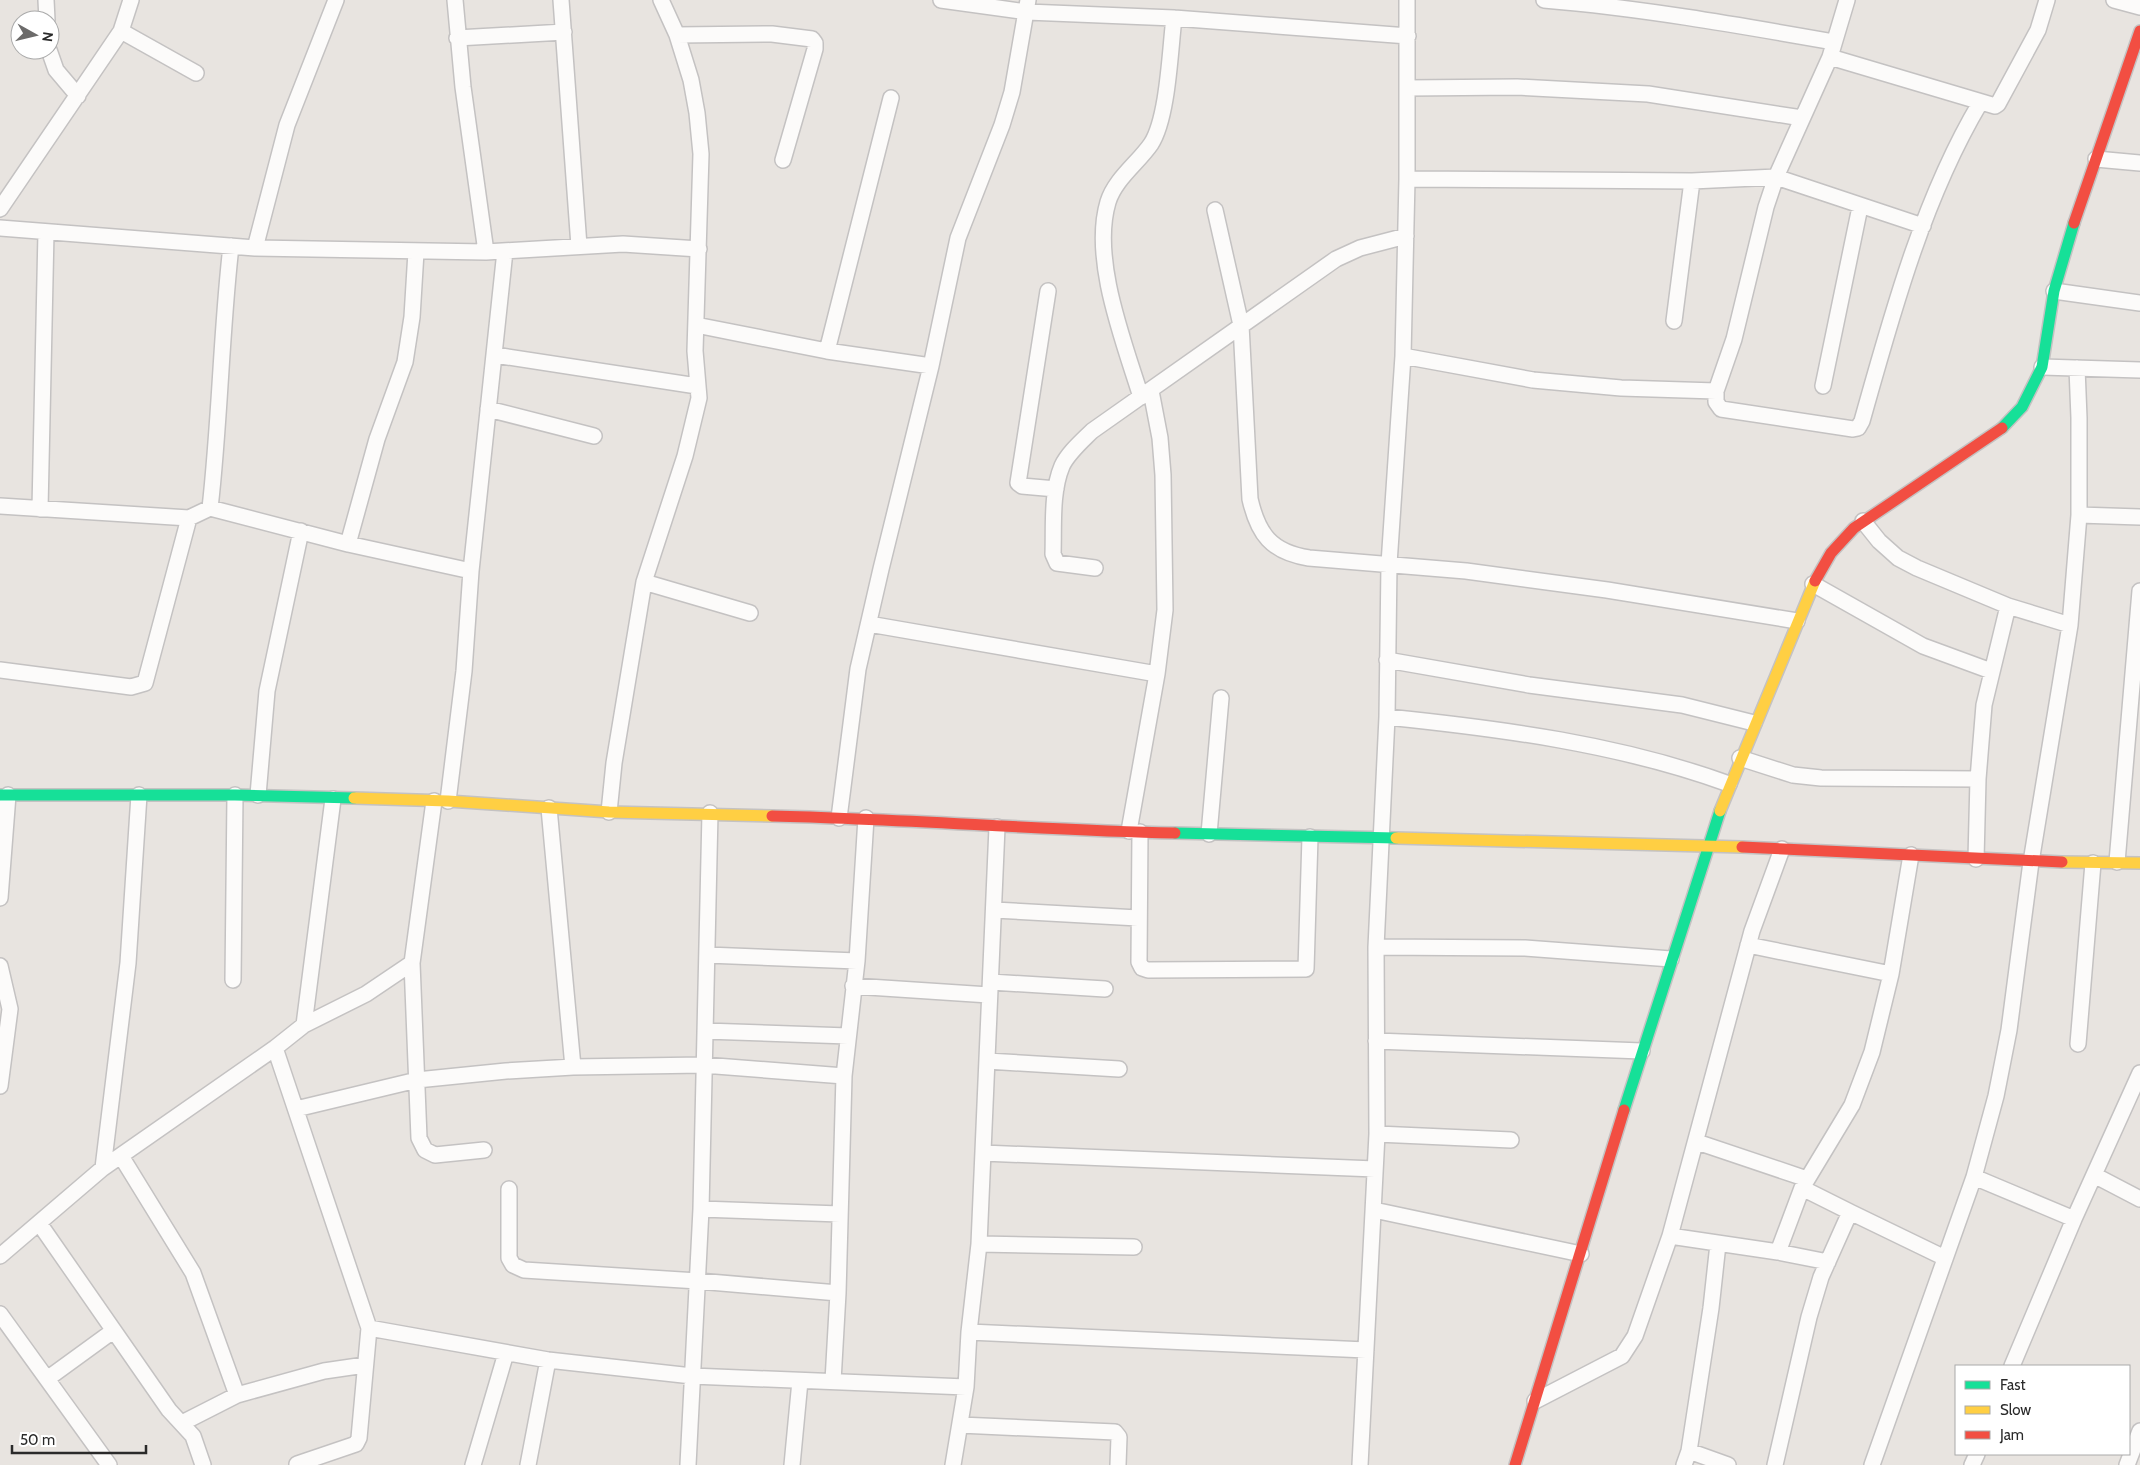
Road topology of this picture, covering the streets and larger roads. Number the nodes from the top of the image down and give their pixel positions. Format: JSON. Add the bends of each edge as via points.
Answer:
{"nodes":[{"id":1,"x":131,"y":0,"type":"edge"},
{"id":2,"x":336,"y":0,"type":"edge"},
{"id":3,"x":454,"y":0,"type":"edge"},
{"id":4,"x":561,"y":0,"type":"edge"},
{"id":5,"x":662,"y":0,"type":"edge"},
{"id":6,"x":944,"y":0,"type":"edge"},
{"id":7,"x":1407,"y":0,"type":"edge"},
{"id":8,"x":1544,"y":0,"type":"edge"},
{"id":9,"x":1846,"y":0,"type":"edge"},
{"id":10,"x":2047,"y":0,"type":"edge"},
{"id":11,"x":2114,"y":0,"type":"edge"},
{"id":12,"x":1027,"y":6,"type":"edge"},
{"id":13,"x":2140,"y":7,"type":"edge"},
{"id":14,"x":1174,"y":18,"type":"junction"},
{"id":15,"x":2140,"y":30,"type":"edge"},
{"id":16,"x":121,"y":31,"type":"junction"},
{"id":17,"x":564,"y":32,"type":"junction"},
{"id":18,"x":677,"y":36,"type":"junction"},
{"id":19,"x":1408,"y":36,"type":"junction"},
{"id":20,"x":457,"y":38,"type":"junction"},
{"id":21,"x":1832,"y":50,"type":"junction"},
{"id":22,"x":52,"y":60,"type":"edge"},
{"id":23,"x":196,"y":73,"type":"dead end"},
{"id":24,"x":1408,"y":88,"type":"junction"},
{"id":25,"x":78,"y":96,"type":"junction"},
{"id":26,"x":890,"y":98,"type":"dead end"},
{"id":27,"x":1980,"y":103,"type":"junction"},
{"id":28,"x":1802,"y":118,"type":"junction"},
{"id":29,"x":2096,"y":159,"type":"junction"},
{"id":30,"x":783,"y":160,"type":"dead end"},
{"id":31,"x":2140,"y":163,"type":"edge"},
{"id":32,"x":1776,"y":177,"type":"junction"},
{"id":33,"x":1408,"y":179,"type":"junction"},
{"id":34,"x":1692,"y":181,"type":"junction"},
{"id":35,"x":1860,"y":207,"type":"junction"},
{"id":36,"x":0,"y":209,"type":"edge"},
{"id":37,"x":1216,"y":210,"type":"dead end"},
{"id":38,"x":1923,"y":226,"type":"junction"},
{"id":39,"x":0,"y":228,"type":"edge"},
{"id":40,"x":46,"y":232,"type":"junction"},
{"id":41,"x":1406,"y":236,"type":"junction"},
{"id":42,"x":231,"y":246,"type":"junction"},
{"id":43,"x":579,"y":246,"type":"junction"},
{"id":44,"x":255,"y":248,"type":"junction"},
{"id":45,"x":699,"y":249,"type":"junction"},
{"id":46,"x":505,"y":251,"type":"junction"},
{"id":47,"x":416,"y":252,"type":"junction"},
{"id":48,"x":486,"y":252,"type":"junction"},
{"id":49,"x":1048,"y":291,"type":"dead end"},
{"id":50,"x":2054,"y":291,"type":"junction"},
{"id":51,"x":2140,"y":303,"type":"edge"},
{"id":52,"x":1674,"y":321,"type":"dead end"},
{"id":53,"x":696,"y":325,"type":"junction"},
{"id":54,"x":1241,"y":325,"type":"junction"},
{"id":55,"x":827,"y":351,"type":"junction"},
{"id":56,"x":495,"y":355,"type":"junction"},
{"id":57,"x":1403,"y":356,"type":"junction"},
{"id":58,"x":931,"y":366,"type":"junction"},
{"id":59,"x":2042,"y":367,"type":"junction"},
{"id":60,"x":2076,"y":368,"type":"junction"},
{"id":61,"x":2140,"y":370,"type":"edge"},
{"id":62,"x":697,"y":386,"type":"junction"},
{"id":63,"x":1823,"y":386,"type":"dead end"},
{"id":64,"x":1716,"y":391,"type":"junction"},
{"id":65,"x":1146,"y":394,"type":"junction"},
{"id":66,"x":488,"y":409,"type":"junction"},
{"id":67,"x":594,"y":436,"type":"dead end"},
{"id":68,"x":1056,"y":489,"type":"junction"},
{"id":69,"x":0,"y":506,"type":"edge"},
{"id":70,"x":210,"y":508,"type":"junction"},
{"id":71,"x":40,"y":509,"type":"junction"},
{"id":72,"x":2079,"y":515,"type":"junction"},
{"id":73,"x":2140,"y":517,"type":"edge"},
{"id":74,"x":189,"y":518,"type":"junction"},
{"id":75,"x":1864,"y":521,"type":"junction"},
{"id":76,"x":301,"y":531,"type":"junction"},
{"id":77,"x":348,"y":544,"type":"junction"},
{"id":78,"x":1389,"y":564,"type":"junction"},
{"id":79,"x":1095,"y":568,"type":"dead end"},
{"id":80,"x":471,"y":571,"type":"junction"},
{"id":81,"x":644,"y":582,"type":"junction"},
{"id":82,"x":1813,"y":584,"type":"junction"},
{"id":83,"x":2140,"y":591,"type":"edge"},
{"id":84,"x":2008,"y":606,"type":"junction"},
{"id":85,"x":750,"y":613,"type":"dead end"},
{"id":86,"x":1797,"y":621,"type":"junction"},
{"id":87,"x":869,"y":624,"type":"junction"},
{"id":88,"x":2070,"y":625,"type":"junction"},
{"id":89,"x":2138,"y":641,"type":"edge"},
{"id":90,"x":1387,"y":660,"type":"junction"},
{"id":91,"x":0,"y":670,"type":"edge"},
{"id":92,"x":1991,"y":671,"type":"junction"},
{"id":93,"x":1157,"y":674,"type":"junction"},
{"id":94,"x":1221,"y":698,"type":"dead end"},
{"id":95,"x":1386,"y":718,"type":"junction"},
{"id":96,"x":1754,"y":723,"type":"junction"},
{"id":97,"x":1740,"y":758,"type":"junction"},
{"id":98,"x":1978,"y":779,"type":"junction"},
{"id":99,"x":1729,"y":784,"type":"junction"},
{"id":100,"x":235,"y":794,"type":"junction"},
{"id":101,"x":4,"y":795,"type":"edge"},
{"id":102,"x":139,"y":795,"type":"junction"},
{"id":103,"x":258,"y":795,"type":"junction"},
{"id":104,"x":333,"y":799,"type":"junction"},
{"id":105,"x":441,"y":801,"type":"junction"},
{"id":106,"x":549,"y":808,"type":"junction"},
{"id":107,"x":609,"y":812,"type":"junction"},
{"id":108,"x":710,"y":813,"type":"junction"},
{"id":109,"x":839,"y":818,"type":"junction"},
{"id":110,"x":866,"y":818,"type":"junction"},
{"id":111,"x":997,"y":827,"type":"junction"},
{"id":112,"x":1135,"y":831,"type":"junction"},
{"id":113,"x":1209,"y":834,"type":"junction"},
{"id":114,"x":1310,"y":837,"type":"junction"},
{"id":115,"x":1379,"y":837,"type":"junction"},
{"id":116,"x":1708,"y":845,"type":"junction"},
{"id":117,"x":1782,"y":849,"type":"junction"},
{"id":118,"x":1911,"y":856,"type":"junction"},
{"id":119,"x":1976,"y":859,"type":"junction"},
{"id":120,"x":2031,"y":862,"type":"junction"},
{"id":121,"x":2117,"y":862,"type":"junction"},
{"id":122,"x":2140,"y":863,"type":"edge"},
{"id":123,"x":2093,"y":864,"type":"junction"},
{"id":124,"x":0,"y":898,"type":"edge"},
{"id":125,"x":994,"y":910,"type":"junction"},
{"id":126,"x":1138,"y":918,"type":"junction"},
{"id":127,"x":1748,"y":945,"type":"junction"},
{"id":128,"x":1376,"y":946,"type":"junction"},
{"id":129,"x":707,"y":955,"type":"junction"},
{"id":130,"x":1671,"y":959,"type":"junction"},
{"id":131,"x":857,"y":961,"type":"junction"},
{"id":132,"x":412,"y":963,"type":"junction"},
{"id":133,"x":0,"y":966,"type":"edge"},
{"id":134,"x":1891,"y":974,"type":"junction"},
{"id":135,"x":232,"y":980,"type":"dead end"},
{"id":136,"x":853,"y":986,"type":"junction"},
{"id":137,"x":990,"y":988,"type":"junction"},
{"id":138,"x":3,"y":989,"type":"edge"},
{"id":139,"x":1105,"y":990,"type":"dead end"},
{"id":140,"x":304,"y":1025,"type":"junction"},
{"id":141,"x":705,"y":1031,"type":"junction"},
{"id":142,"x":848,"y":1036,"type":"junction"},
{"id":143,"x":1376,"y":1040,"type":"junction"},
{"id":144,"x":2078,"y":1044,"type":"dead end"},
{"id":145,"x":275,"y":1048,"type":"junction"},
{"id":146,"x":1642,"y":1050,"type":"junction"},
{"id":147,"x":987,"y":1061,"type":"junction"},
{"id":148,"x":704,"y":1065,"type":"junction"},
{"id":149,"x":573,"y":1067,"type":"junction"},
{"id":150,"x":1119,"y":1069,"type":"dead end"},
{"id":151,"x":2140,"y":1073,"type":"edge"},
{"id":152,"x":844,"y":1076,"type":"junction"},
{"id":153,"x":416,"y":1080,"type":"junction"},
{"id":154,"x":0,"y":1086,"type":"edge"},
{"id":155,"x":296,"y":1109,"type":"junction"},
{"id":156,"x":1377,"y":1134,"type":"junction"},
{"id":157,"x":1511,"y":1140,"type":"dead end"},
{"id":158,"x":1697,"y":1142,"type":"junction"},
{"id":159,"x":484,"y":1150,"type":"dead end"},
{"id":160,"x":983,"y":1153,"type":"junction"},
{"id":161,"x":121,"y":1156,"type":"junction"},
{"id":162,"x":103,"y":1168,"type":"junction"},
{"id":163,"x":1375,"y":1169,"type":"junction"},
{"id":164,"x":2094,"y":1176,"type":"junction"},
{"id":165,"x":1974,"y":1177,"type":"junction"},
{"id":166,"x":1804,"y":1184,"type":"junction"},
{"id":167,"x":509,"y":1189,"type":"dead end"},
{"id":168,"x":2140,"y":1199,"type":"edge"},
{"id":169,"x":702,"y":1209,"type":"junction"},
{"id":170,"x":1374,"y":1210,"type":"junction"},
{"id":171,"x":1850,"y":1212,"type":"junction"},
{"id":172,"x":840,"y":1214,"type":"junction"},
{"id":173,"x":2074,"y":1219,"type":"junction"},
{"id":174,"x":39,"y":1223,"type":"junction"},
{"id":175,"x":1670,"y":1236,"type":"junction"},
{"id":176,"x":979,"y":1244,"type":"junction"},
{"id":177,"x":1718,"y":1244,"type":"junction"},
{"id":178,"x":1134,"y":1247,"type":"dead end"},
{"id":179,"x":1778,"y":1252,"type":"junction"},
{"id":180,"x":1581,"y":1254,"type":"junction"},
{"id":181,"x":0,"y":1256,"type":"edge"},
{"id":182,"x":1945,"y":1258,"type":"junction"},
{"id":183,"x":1828,"y":1262,"type":"junction"},
{"id":184,"x":698,"y":1281,"type":"junction"},
{"id":185,"x":838,"y":1293,"type":"junction"},
{"id":186,"x":0,"y":1314,"type":"edge"},
{"id":187,"x":369,"y":1328,"type":"junction"},
{"id":188,"x":113,"y":1330,"type":"junction"},
{"id":189,"x":969,"y":1332,"type":"junction"},
{"id":190,"x":1366,"y":1350,"type":"junction"},
{"id":191,"x":506,"y":1353,"type":"junction"},
{"id":192,"x":548,"y":1360,"type":"junction"},
{"id":193,"x":365,"y":1365,"type":"junction"},
{"id":194,"x":2012,"y":1365,"type":"edge"},
{"id":195,"x":692,"y":1376,"type":"junction"},
{"id":196,"x":47,"y":1379,"type":"junction"},
{"id":197,"x":800,"y":1381,"type":"junction"},
{"id":198,"x":833,"y":1381,"type":"junction"},
{"id":199,"x":966,"y":1387,"type":"junction"},
{"id":200,"x":237,"y":1395,"type":"junction"},
{"id":201,"x":1535,"y":1401,"type":"junction"},
{"id":202,"x":182,"y":1423,"type":"junction"},
{"id":203,"x":960,"y":1425,"type":"junction"},
{"id":204,"x":2140,"y":1430,"type":"edge"},
{"id":205,"x":1686,"y":1458,"type":"edge"},
{"id":206,"x":107,"y":1464,"type":"edge"},
{"id":207,"x":297,"y":1464,"type":"edge"},
{"id":208,"x":203,"y":1465,"type":"edge"},
{"id":209,"x":473,"y":1465,"type":"edge"},
{"id":210,"x":528,"y":1465,"type":"edge"},
{"id":211,"x":688,"y":1465,"type":"edge"},
{"id":212,"x":792,"y":1465,"type":"edge"},
{"id":213,"x":953,"y":1465,"type":"edge"},
{"id":214,"x":1118,"y":1465,"type":"edge"},
{"id":215,"x":1360,"y":1465,"type":"edge"},
{"id":216,"x":1515,"y":1465,"type":"edge"},
{"id":217,"x":1728,"y":1465,"type":"edge"},
{"id":218,"x":1775,"y":1465,"type":"edge"},
{"id":219,"x":1872,"y":1465,"type":"edge"},
{"id":220,"x":2127,"y":1465,"type":"edge"}],
"edges":[{"from":1,"to":16,"type":"street"},
{"from":2,"to":44,"type":"street","via":[[287,125]]},
{"from":3,"to":20,"type":"street"},
{"from":4,"to":17,"type":"street"},
{"from":5,"to":18,"type":"street"},
{"from":6,"to":12,"type":"street"},
{"from":7,"to":19,"type":"street"},
{"from":8,"to":21,"type":"street","via":[[1717,21]]},
{"from":9,"to":21,"type":"street"},
{"from":10,"to":27,"type":"street","via":[[2038,30],[1998,104]]},
{"from":11,"to":13,"type":"street"},
{"from":12,"to":14,"type":"street"},
{"from":12,"to":58,"type":"street","via":[[1012,92],[958,238]]},
{"from":14,"to":19,"type":"street"},
{"from":14,"to":65,"type":"street","via":[[1160,121],[1151,143],[1108,200],[1105,220],[1108,283]]},
{"from":15,"to":29,"type":"street"},
{"from":16,"to":23,"type":"street"},
{"from":16,"to":25,"type":"street"},
{"from":17,"to":20,"type":"street"},
{"from":17,"to":43,"type":"street"},
{"from":18,"to":30,"type":"street","via":[[772,34],[812,39],[815,49]]},
{"from":18,"to":45,"type":"street","via":[[697,113],[701,154]]},
{"from":19,"to":24,"type":"street"},
{"from":20,"to":48,"type":"street"},
{"from":21,"to":27,"type":"street"},
{"from":21,"to":28,"type":"street"},
{"from":22,"to":25,"type":"street","via":[[56,70]]},
{"from":24,"to":28,"type":"street","via":[[1517,87],[1648,94]]},
{"from":24,"to":33,"type":"street"},
{"from":25,"to":36,"type":"street"},
{"from":26,"to":55,"type":"street"},
{"from":27,"to":38,"type":"street"},
{"from":28,"to":32,"type":"street"},
{"from":29,"to":31,"type":"street"},
{"from":29,"to":50,"type":"street"},
{"from":32,"to":34,"type":"street"},
{"from":32,"to":35,"type":"street"},
{"from":32,"to":64,"type":"street","via":[[1734,339]]},
{"from":33,"to":34,"type":"street"},
{"from":33,"to":41,"type":"street"},
{"from":34,"to":52,"type":"street"},
{"from":35,"to":38,"type":"street"},
{"from":35,"to":63,"type":"street"},
{"from":37,"to":54,"type":"street"},
{"from":38,"to":64,"type":"street","via":[[1858,428],[1721,409],[1716,402]]},
{"from":39,"to":40,"type":"street"},
{"from":40,"to":42,"type":"street"},
{"from":40,"to":71,"type":"street"},
{"from":41,"to":54,"type":"street","via":[[1360,248],[1336,259]]},
{"from":41,"to":57,"type":"street"},
{"from":42,"to":44,"type":"street"},
{"from":42,"to":70,"type":"street"},
{"from":43,"to":45,"type":"street","via":[[632,244]]},
{"from":43,"to":46,"type":"street"},
{"from":44,"to":47,"type":"street"},
{"from":45,"to":53,"type":"street"},
{"from":46,"to":48,"type":"street"},
{"from":46,"to":56,"type":"street"},
{"from":47,"to":48,"type":"street"},
{"from":47,"to":77,"type":"street","via":[[405,362],[377,439]]},
{"from":49,"to":68,"type":"street","via":[[1018,483]]},
{"from":50,"to":51,"type":"street"},
{"from":50,"to":59,"type":"street"},
{"from":53,"to":55,"type":"street"},
{"from":53,"to":62,"type":"street"},
{"from":54,"to":65,"type":"street"},
{"from":54,"to":78,"type":"street","via":[[1250,499],[1255,520],[1270,543],[1290,555]]},
{"from":55,"to":58,"type":"street"},
{"from":56,"to":62,"type":"street"},
{"from":56,"to":66,"type":"street"},
{"from":57,"to":64,"type":"street","via":[[1533,380],[1621,388]]},
{"from":57,"to":78,"type":"street"},
{"from":58,"to":87,"type":"street"},
{"from":59,"to":60,"type":"street"},
{"from":59,"to":75,"type":"street","via":[[2022,407],[2008,423]]},
{"from":60,"to":61,"type":"street"},
{"from":60,"to":72,"type":"street"},
{"from":62,"to":81,"type":"street","via":[[698,406],[685,456]]},
{"from":65,"to":68,"type":"street","via":[[1092,431],[1076,447],[1063,466]]},
{"from":65,"to":93,"type":"street","via":[[1160,438],[1163,474],[1165,610]]},
{"from":66,"to":67,"type":"street"},
{"from":66,"to":80,"type":"street"},
{"from":68,"to":79,"type":"street","via":[[1054,560],[1057,564]]},
{"from":69,"to":71,"type":"street"},
{"from":70,"to":74,"type":"street"},
{"from":70,"to":76,"type":"street"},
{"from":71,"to":74,"type":"street"},
{"from":72,"to":73,"type":"street"},
{"from":72,"to":88,"type":"street"},
{"from":74,"to":91,"type":"street","via":[[145,682],[131,687]]},
{"from":75,"to":82,"type":"street","via":[[1832,553]]},
{"from":75,"to":84,"type":"street","via":[[1898,558]]},
{"from":76,"to":77,"type":"street"},
{"from":76,"to":103,"type":"street","via":[[267,691]]},
{"from":77,"to":80,"type":"street"},
{"from":78,"to":86,"type":"street","via":[[1607,590]]},
{"from":78,"to":90,"type":"street"},
{"from":80,"to":105,"type":"street","via":[[464,671]]},
{"from":81,"to":85,"type":"street"},
{"from":81,"to":107,"type":"street"},
{"from":82,"to":86,"type":"street"},
{"from":82,"to":92,"type":"street","via":[[1923,646]]},
{"from":83,"to":89,"type":"street"},
{"from":84,"to":88,"type":"street"},
{"from":84,"to":92,"type":"street"},
{"from":86,"to":96,"type":"street"},
{"from":87,"to":93,"type":"street"},
{"from":87,"to":109,"type":"street","via":[[858,669]]},
{"from":88,"to":120,"type":"street"},
{"from":89,"to":121,"type":"street"},
{"from":90,"to":95,"type":"street"},
{"from":90,"to":96,"type":"street","via":[[1529,685],[1682,705]]},
{"from":92,"to":98,"type":"street","via":[[1984,705]]},
{"from":93,"to":112,"type":"street"},
{"from":94,"to":113,"type":"street"},
{"from":95,"to":99,"type":"street","via":[[1549,737],[1685,768]]},
{"from":95,"to":115,"type":"street"},
{"from":96,"to":97,"type":"street"},
{"from":97,"to":98,"type":"street","via":[[1793,775],[1821,778]]},
{"from":97,"to":99,"type":"street"},
{"from":98,"to":119,"type":"street"},
{"from":99,"to":116,"type":"street"},
{"from":100,"to":102,"type":"street"},
{"from":100,"to":103,"type":"street"},
{"from":100,"to":135,"type":"street"},
{"from":101,"to":102,"type":"street"},
{"from":101,"to":124,"type":"street"},
{"from":102,"to":162,"type":"street","via":[[128,963]]},
{"from":103,"to":104,"type":"street"},
{"from":104,"to":105,"type":"street"},
{"from":104,"to":140,"type":"street"},
{"from":105,"to":106,"type":"street"},
{"from":105,"to":132,"type":"street"},
{"from":106,"to":107,"type":"street"},
{"from":106,"to":149,"type":"street"},
{"from":107,"to":108,"type":"street"},
{"from":108,"to":109,"type":"street"},
{"from":108,"to":129,"type":"street"},
{"from":109,"to":110,"type":"street"},
{"from":110,"to":111,"type":"street"},
{"from":110,"to":131,"type":"street"},
{"from":111,"to":112,"type":"street"},
{"from":111,"to":125,"type":"street"},
{"from":112,"to":113,"type":"street"},
{"from":112,"to":126,"type":"street"},
{"from":113,"to":114,"type":"street"},
{"from":114,"to":115,"type":"street"},
{"from":114,"to":126,"type":"street","via":[[1307,967],[1303,970],[1142,968],[1139,962]]},
{"from":115,"to":116,"type":"street"},
{"from":115,"to":128,"type":"street"},
{"from":116,"to":117,"type":"street"},
{"from":116,"to":130,"type":"street"},
{"from":117,"to":118,"type":"street"},
{"from":117,"to":127,"type":"street"},
{"from":118,"to":119,"type":"street"},
{"from":118,"to":134,"type":"street"},
{"from":119,"to":120,"type":"street"},
{"from":120,"to":123,"type":"street"},
{"from":120,"to":165,"type":"street","via":[[2009,1030],[1996,1096]]},
{"from":121,"to":122,"type":"street"},
{"from":121,"to":123,"type":"street"},
{"from":123,"to":144,"type":"street"},
{"from":125,"to":126,"type":"street"},
{"from":125,"to":137,"type":"street"},
{"from":127,"to":134,"type":"street"},
{"from":127,"to":158,"type":"street"},
{"from":128,"to":130,"type":"street","via":[[1525,948]]},
{"from":128,"to":143,"type":"street"},
{"from":129,"to":131,"type":"street"},
{"from":129,"to":141,"type":"street"},
{"from":130,"to":146,"type":"street"},
{"from":131,"to":136,"type":"street"},
{"from":132,"to":140,"type":"street","via":[[366,994]]},
{"from":132,"to":153,"type":"street"},
{"from":133,"to":138,"type":"street"},
{"from":134,"to":166,"type":"street","via":[[1872,1052],[1852,1104]]},
{"from":136,"to":137,"type":"street"},
{"from":136,"to":142,"type":"street"},
{"from":137,"to":139,"type":"street"},
{"from":137,"to":147,"type":"street"},
{"from":138,"to":154,"type":"street","via":[[10,1009]]},
{"from":140,"to":145,"type":"street"},
{"from":141,"to":142,"type":"street"},
{"from":141,"to":148,"type":"street"},
{"from":142,"to":152,"type":"street"},
{"from":143,"to":146,"type":"street"},
{"from":143,"to":156,"type":"street"},
{"from":145,"to":155,"type":"street"},
{"from":145,"to":161,"type":"street"},
{"from":146,"to":180,"type":"street"},
{"from":147,"to":150,"type":"street"},
{"from":147,"to":160,"type":"street"},
{"from":148,"to":149,"type":"street"},
{"from":148,"to":152,"type":"street"},
{"from":148,"to":169,"type":"street"},
{"from":149,"to":153,"type":"street"},
{"from":151,"to":164,"type":"street"},
{"from":152,"to":172,"type":"street"},
{"from":153,"to":155,"type":"street"},
{"from":153,"to":159,"type":"street","via":[[419,1138],[425,1150],[435,1155]]},
{"from":155,"to":187,"type":"street"},
{"from":156,"to":157,"type":"street"},
{"from":156,"to":163,"type":"street"},
{"from":158,"to":166,"type":"street"},
{"from":158,"to":175,"type":"street"},
{"from":160,"to":163,"type":"street"},
{"from":160,"to":176,"type":"street"},
{"from":161,"to":162,"type":"street"},
{"from":161,"to":200,"type":"street","via":[[193,1273]]},
{"from":162,"to":174,"type":"street"},
{"from":163,"to":170,"type":"street"},
{"from":164,"to":168,"type":"street"},
{"from":164,"to":173,"type":"street"},
{"from":165,"to":173,"type":"street"},
{"from":165,"to":182,"type":"street"},
{"from":166,"to":171,"type":"street"},
{"from":166,"to":179,"type":"street"},
{"from":167,"to":184,"type":"street","via":[[509,1258],[513,1265],[524,1270]]},
{"from":169,"to":172,"type":"street"},
{"from":169,"to":184,"type":"street"},
{"from":170,"to":180,"type":"street"},
{"from":170,"to":190,"type":"street"},
{"from":171,"to":182,"type":"street"},
{"from":171,"to":183,"type":"street"},
{"from":172,"to":185,"type":"street"},
{"from":173,"to":194,"type":"street"},
{"from":174,"to":181,"type":"street"},
{"from":174,"to":188,"type":"street"},
{"from":175,"to":177,"type":"street"},
{"from":175,"to":201,"type":"street","via":[[1628,1349],[1622,1356]]},
{"from":176,"to":178,"type":"street"},
{"from":176,"to":189,"type":"street"},
{"from":177,"to":179,"type":"street"},
{"from":177,"to":205,"type":"street","via":[[1711,1308]]},
{"from":179,"to":183,"type":"street"},
{"from":180,"to":201,"type":"street"},
{"from":182,"to":219,"type":"street"},
{"from":183,"to":218,"type":"street","via":[[1809,1317]]},
{"from":184,"to":185,"type":"street"},
{"from":184,"to":195,"type":"street"},
{"from":185,"to":198,"type":"street"},
{"from":186,"to":196,"type":"street"},
{"from":187,"to":191,"type":"street"},
{"from":187,"to":193,"type":"street"},
{"from":188,"to":196,"type":"street"},
{"from":188,"to":202,"type":"street","via":[[169,1410]]},
{"from":189,"to":190,"type":"street"},
{"from":189,"to":199,"type":"street"},
{"from":190,"to":215,"type":"street"},
{"from":191,"to":192,"type":"street"},
{"from":191,"to":209,"type":"street"},
{"from":192,"to":195,"type":"street"},
{"from":192,"to":210,"type":"street"},
{"from":193,"to":200,"type":"street","via":[[324,1371]]},
{"from":193,"to":207,"type":"street","via":[[356,1444]]},
{"from":195,"to":197,"type":"street"},
{"from":195,"to":211,"type":"street"},
{"from":196,"to":206,"type":"street"},
{"from":197,"to":198,"type":"street"},
{"from":197,"to":212,"type":"street"},
{"from":198,"to":199,"type":"street"},
{"from":199,"to":203,"type":"street"},
{"from":200,"to":202,"type":"street"},
{"from":201,"to":216,"type":"street"},
{"from":202,"to":208,"type":"street","via":[[193,1436]]},
{"from":203,"to":213,"type":"street"},
{"from":203,"to":214,"type":"street","via":[[1115,1432],[1119,1437]]},
{"from":204,"to":220,"type":"street"},
{"from":205,"to":217,"type":"street"}]}
